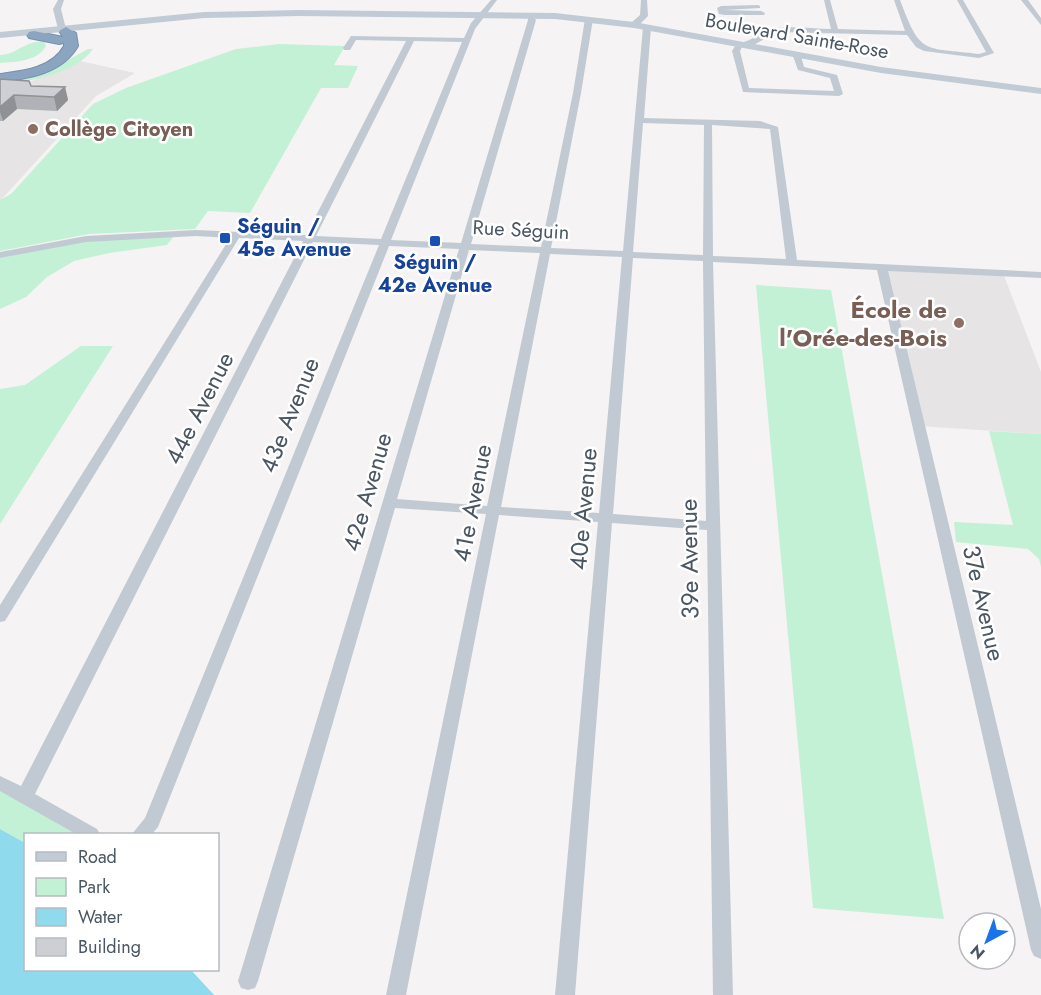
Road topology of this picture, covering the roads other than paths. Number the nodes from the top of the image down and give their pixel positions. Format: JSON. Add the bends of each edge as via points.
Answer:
{"nodes":[{"id":1,"x":62,"y":0,"type":"edge"},
{"id":2,"x":494,"y":0,"type":"edge"},
{"id":3,"x":644,"y":0,"type":"edge"},
{"id":4,"x":827,"y":0,"type":"edge"},
{"id":5,"x":897,"y":0,"type":"edge"},
{"id":6,"x":960,"y":0,"type":"edge"},
{"id":7,"x":1024,"y":0,"type":"edge"},
{"id":8,"x":484,"y":15,"type":"junction"},
{"id":9,"x":531,"y":16,"type":"junction"},
{"id":10,"x":589,"y":19,"type":"junction"},
{"id":11,"x":1041,"y":23,"type":"edge"},
{"id":12,"x":770,"y":24,"type":"dead end"},
{"id":13,"x":634,"y":25,"type":"junction"},
{"id":14,"x":647,"y":27,"type":"junction"},
{"id":15,"x":777,"y":30,"type":"junction"},
{"id":16,"x":835,"y":31,"type":"junction"},
{"id":17,"x":62,"y":33,"type":"junction"},
{"id":18,"x":910,"y":33,"type":"junction"},
{"id":19,"x":34,"y":35,"type":"joint"},
{"id":20,"x":0,"y":37,"type":"edge"},
{"id":21,"x":411,"y":39,"type":"junction"},
{"id":22,"x":467,"y":40,"type":"junction"},
{"id":23,"x":742,"y":45,"type":"junction"},
{"id":24,"x":347,"y":48,"type":"dead end"},
{"id":25,"x":797,"y":56,"type":"junction"},
{"id":26,"x":0,"y":76,"type":"edge"},
{"id":27,"x":1041,"y":91,"type":"edge"},
{"id":28,"x":639,"y":120,"type":"junction"},
{"id":29,"x":708,"y":122,"type":"junction"},
{"id":30,"x":237,"y":234,"type":"junction"},
{"id":31,"x":311,"y":238,"type":"junction"},
{"id":32,"x":385,"y":242,"type":"junction"},
{"id":33,"x":465,"y":246,"type":"junction"},
{"id":34,"x":545,"y":250,"type":"junction"},
{"id":35,"x":626,"y":254,"type":"junction"},
{"id":36,"x":0,"y":255,"type":"edge"},
{"id":37,"x":708,"y":258,"type":"junction"},
{"id":38,"x":792,"y":262,"type":"junction"},
{"id":39,"x":882,"y":267,"type":"junction"},
{"id":40,"x":1041,"y":275,"type":"edge"},
{"id":41,"x":389,"y":503,"type":"junction"},
{"id":42,"x":493,"y":510,"type":"junction"},
{"id":43,"x":604,"y":518,"type":"junction"},
{"id":44,"x":714,"y":526,"type":"junction"},
{"id":45,"x":0,"y":617,"type":"edge"},
{"id":46,"x":0,"y":783,"type":"edge"},
{"id":47,"x":25,"y":796,"type":"junction"},
{"id":48,"x":89,"y":833,"type":"edge"},
{"id":49,"x":142,"y":833,"type":"edge"},
{"id":50,"x":1041,"y":950,"type":"edge"},
{"id":51,"x":248,"y":981,"type":"dead end"},
{"id":52,"x":396,"y":995,"type":"edge"},
{"id":53,"x":565,"y":995,"type":"edge"},
{"id":54,"x":723,"y":995,"type":"edge"},
{"id":55,"x":728,"y":995,"type":"edge"}],
"edges":[{"from":1,"to":17,"type":"street","via":[[57,9]]},
{"from":2,"to":8,"type":"street","name":"43e Avenue"},
{"from":3,"to":13,"type":"street","via":[[644,16]]},
{"from":4,"to":16,"type":"street"},
{"from":5,"to":18,"type":"street"},
{"from":6,"to":18,"type":"street","via":[[990,53],[979,56],[924,49]]},
{"from":7,"to":11,"type":"street"},
{"from":8,"to":9,"type":"street","name":"Boulevard Sainte-Rose"},
{"from":8,"to":17,"type":"street","name":"Boulevard Sainte-Rose","via":[[223,15]]},
{"from":8,"to":22,"type":"street","name":"43e Avenue","via":[[477,19]]},
{"from":9,"to":10,"type":"street","name":"Boulevard Sainte-Rose"},
{"from":9,"to":33,"type":"street","name":"42e Avenue"},
{"from":10,"to":13,"type":"street","name":"Boulevard Sainte-Rose"},
{"from":10,"to":34,"type":"street","name":"41e Avenue"},
{"from":12,"to":15,"type":"street"},
{"from":13,"to":14,"type":"street","name":"Boulevard Sainte-Rose"},
{"from":14,"to":23,"type":"street","name":"Boulevard Sainte-Rose"},
{"from":14,"to":28,"type":"street","name":"40e Avenue"},
{"from":15,"to":16,"type":"street"},
{"from":15,"to":23,"type":"street"},
{"from":16,"to":18,"type":"street"},
{"from":17,"to":19,"type":"highway"},
{"from":17,"to":20,"type":"street","name":"Boulevard Sainte-Rose"},
{"from":17,"to":26,"type":"highway","via":[[69,33],[71,46],[62,58],[32,72]]},
{"from":19,"to":20,"type":"street","name":"Boulevard Sainte-Rose"},
{"from":21,"to":22,"type":"street"},
{"from":21,"to":24,"type":"street","via":[[354,38]]},
{"from":21,"to":31,"type":"street","name":"44e Avenue"},
{"from":22,"to":32,"type":"street","name":"43e Avenue"},
{"from":23,"to":25,"type":"street","name":"Boulevard Sainte-Rose"},
{"from":23,"to":25,"type":"street","via":[[736,51],[746,90],[839,94],[834,77],[801,68]]},
{"from":25,"to":27,"type":"street","name":"Boulevard Sainte-Rose"},
{"from":28,"to":29,"type":"street"},
{"from":28,"to":35,"type":"street","name":"40e Avenue"},
{"from":29,"to":37,"type":"street","name":"39e Avenue"},
{"from":29,"to":38,"type":"street","via":[[769,125],[776,131]]},
{"from":30,"to":31,"type":"street","name":"Rue Séguin"},
{"from":30,"to":36,"type":"street","name":"Rue Séguin","via":[[109,236]]},
{"from":30,"to":45,"type":"street"},
{"from":31,"to":32,"type":"street","name":"Rue Séguin"},
{"from":31,"to":47,"type":"street","name":"44e Avenue"},
{"from":32,"to":33,"type":"street","name":"Rue Séguin"},
{"from":32,"to":49,"type":"street","name":"43e Avenue","via":[[152,822]]},
{"from":33,"to":34,"type":"street","name":"Rue Séguin"},
{"from":33,"to":41,"type":"street","name":"42e Avenue"},
{"from":34,"to":35,"type":"street","name":"Rue Séguin"},
{"from":34,"to":42,"type":"street","name":"41e Avenue"},
{"from":35,"to":37,"type":"street","name":"Rue Séguin"},
{"from":35,"to":43,"type":"street","name":"40e Avenue"},
{"from":37,"to":38,"type":"street","name":"Rue Séguin"},
{"from":37,"to":44,"type":"street","name":"39e Avenue"},
{"from":38,"to":39,"type":"street","name":"Rue Séguin"},
{"from":39,"to":40,"type":"street","name":"Rue Séguin"},
{"from":39,"to":50,"type":"street","name":"37e Avenue"},
{"from":41,"to":42,"type":"street"},
{"from":41,"to":51,"type":"street","name":"42e Avenue"},
{"from":42,"to":43,"type":"street"},
{"from":42,"to":52,"type":"street","name":"41e Avenue"},
{"from":43,"to":44,"type":"street"},
{"from":43,"to":53,"type":"street","name":"40e Avenue"},
{"from":44,"to":54,"type":"street","name":"39e Avenue"},
{"from":46,"to":47,"type":"street"},
{"from":47,"to":48,"type":"street"},
{"from":54,"to":55,"type":"street"}]}
